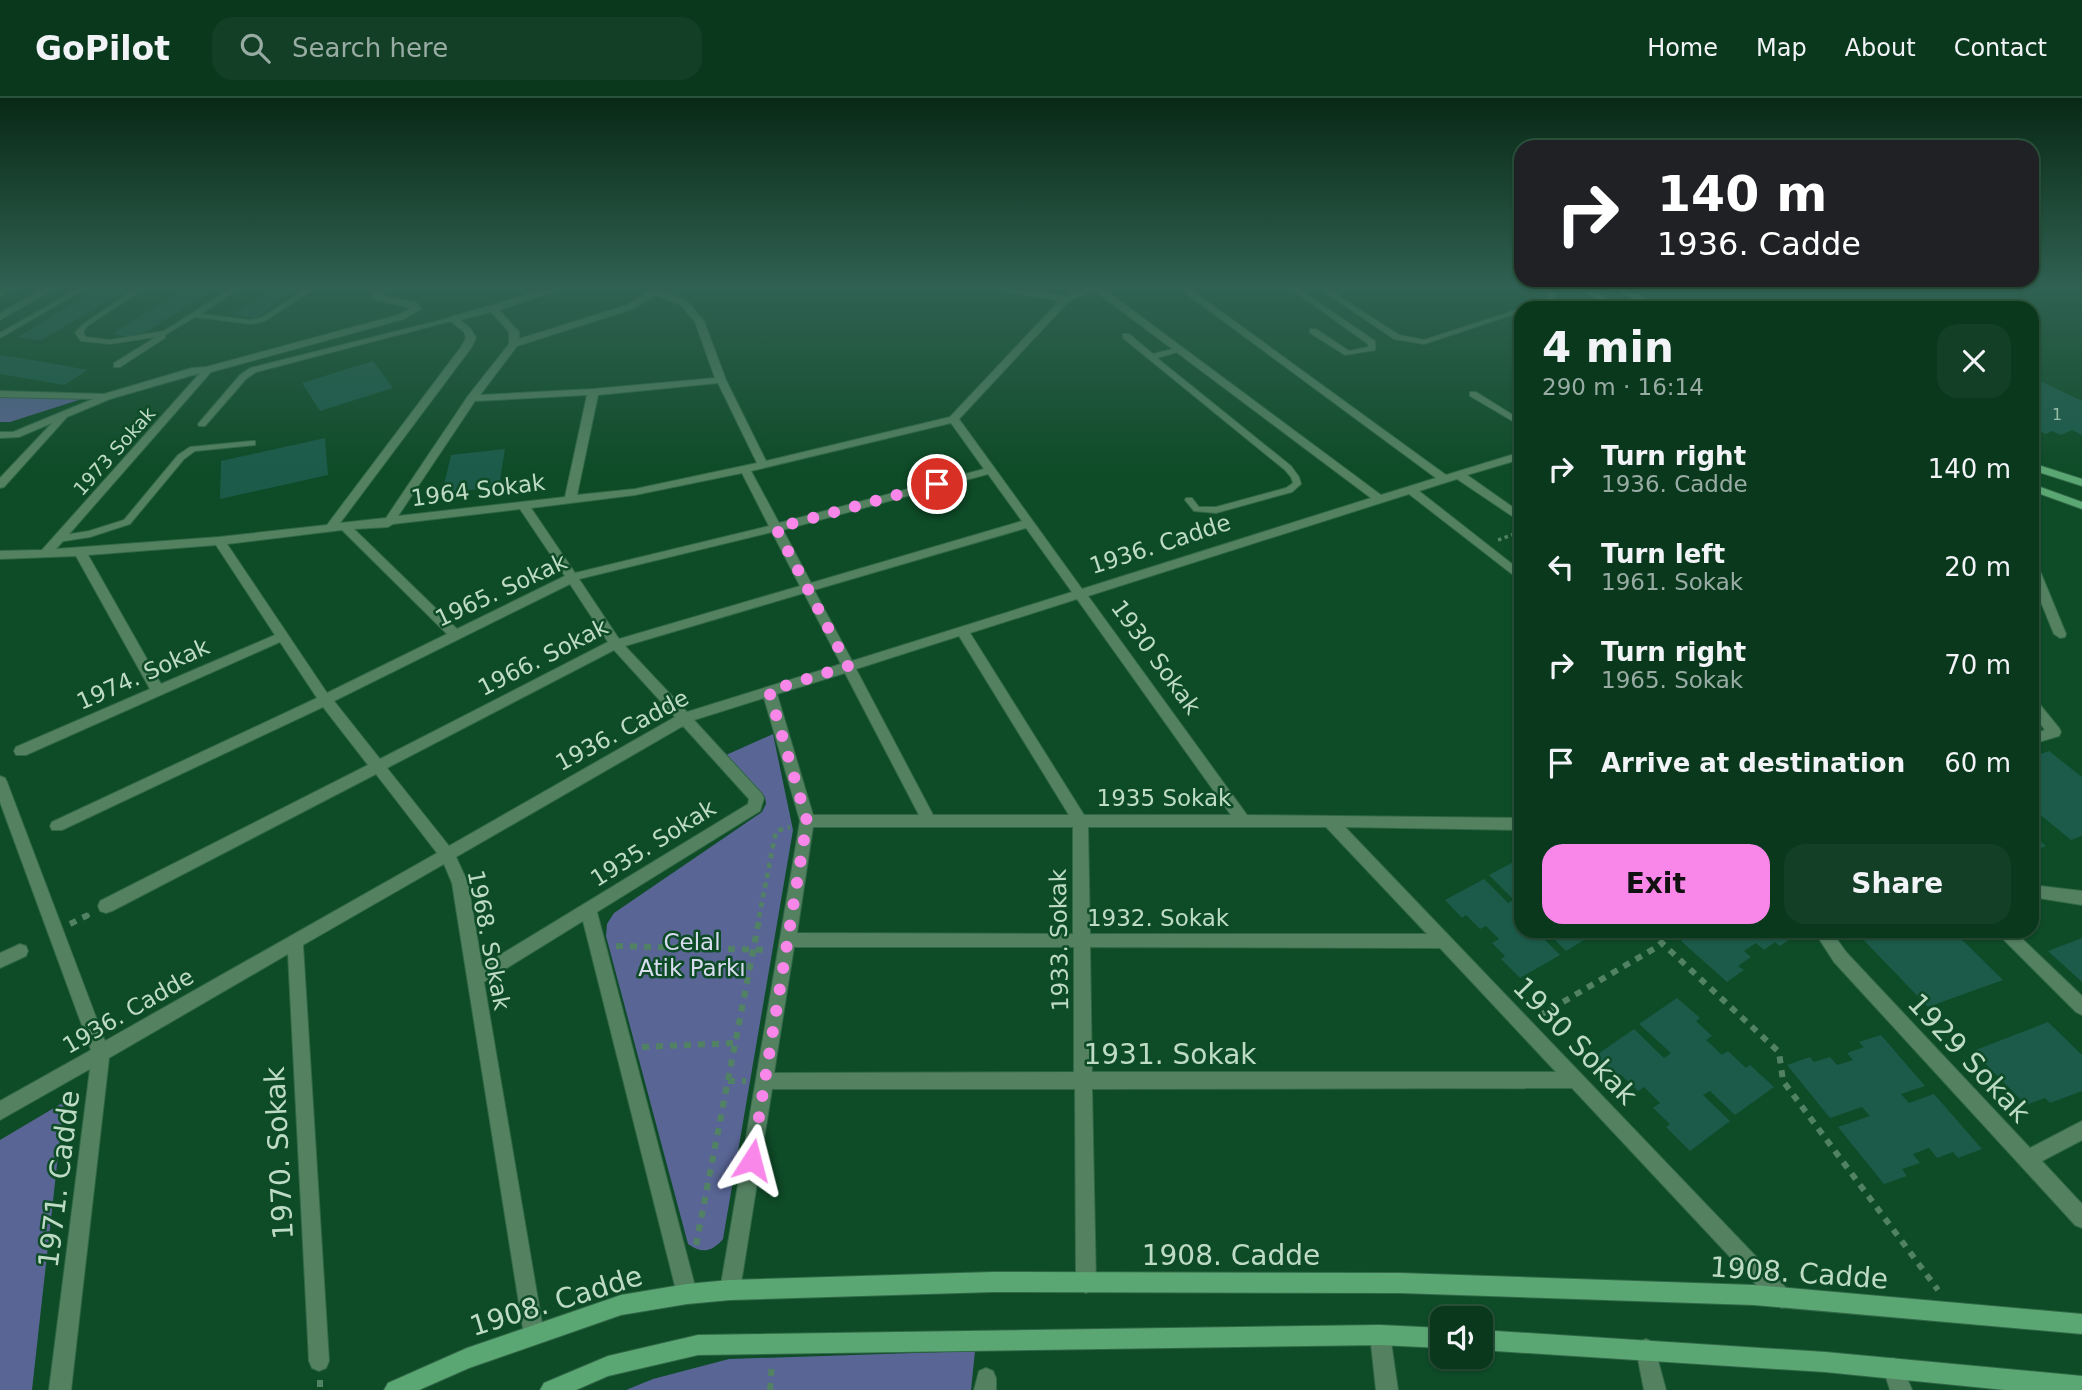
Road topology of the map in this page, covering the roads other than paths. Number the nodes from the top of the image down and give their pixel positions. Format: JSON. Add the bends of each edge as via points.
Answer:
{"nodes":[{"id":1,"x":141,"y":349,"type":"edge"},
{"id":2,"x":282,"y":349,"type":"edge"},
{"id":3,"x":334,"y":349,"type":"edge"},
{"id":4,"x":465,"y":349,"type":"edge"},
{"id":5,"x":510,"y":349,"type":"edge"},
{"id":6,"x":710,"y":349,"type":"edge"},
{"id":7,"x":1019,"y":349,"type":"edge"},
{"id":8,"x":1142,"y":349,"type":"edge"},
{"id":9,"x":1177,"y":349,"type":"edge"},
{"id":10,"x":1178,"y":349,"type":"edge"},
{"id":11,"x":1267,"y":349,"type":"edge"},
{"id":12,"x":1342,"y":349,"type":"edge"},
{"id":13,"x":1366,"y":349,"type":"edge"},
{"id":14,"x":1151,"y":357,"type":"junction"},
{"id":15,"x":117,"y":365,"type":"dead end"},
{"id":16,"x":206,"y":370,"type":"junction"},
{"id":17,"x":721,"y":380,"type":"junction"},
{"id":18,"x":593,"y":392,"type":"junction"},
{"id":19,"x":0,"y":394,"type":"edge"},
{"id":20,"x":1473,"y":394,"type":"dead end"},
{"id":21,"x":106,"y":397,"type":"junction"},
{"id":22,"x":472,"y":398,"type":"junction"},
{"id":23,"x":69,"y":412,"type":"junction"},
{"id":24,"x":954,"y":419,"type":"junction"},
{"id":25,"x":1514,"y":420,"type":"edge"},
{"id":26,"x":201,"y":424,"type":"dead end"},
{"id":27,"x":0,"y":435,"type":"edge"},
{"id":28,"x":252,"y":443,"type":"dead end"},
{"id":29,"x":1514,"y":457,"type":"edge"},
{"id":30,"x":764,"y":465,"type":"junction"},
{"id":31,"x":2039,"y":468,"type":"edge"},
{"id":32,"x":745,"y":469,"type":"junction"},
{"id":33,"x":991,"y":470,"type":"junction"},
{"id":34,"x":1458,"y":474,"type":"junction"},
{"id":35,"x":1443,"y":478,"type":"junction"},
{"id":36,"x":2082,"y":483,"type":"edge"},
{"id":37,"x":0,"y":485,"type":"edge"},
{"id":38,"x":1410,"y":489,"type":"junction"},
{"id":39,"x":2039,"y":490,"type":"edge"},
{"id":40,"x":1378,"y":498,"type":"junction"},
{"id":41,"x":570,"y":500,"type":"junction"},
{"id":42,"x":1189,"y":500,"type":"dead end"},
{"id":43,"x":524,"y":506,"type":"junction"},
{"id":44,"x":2082,"y":506,"type":"edge"},
{"id":45,"x":1514,"y":514,"type":"edge"},
{"id":46,"x":388,"y":523,"type":"junction"},
{"id":47,"x":1029,"y":523,"type":"junction"},
{"id":48,"x":346,"y":527,"type":"junction"},
{"id":49,"x":776,"y":528,"type":"junction"},
{"id":50,"x":330,"y":529,"type":"junction"},
{"id":51,"x":58,"y":539,"type":"junction"},
{"id":52,"x":219,"y":541,"type":"junction"},
{"id":53,"x":80,"y":552,"type":"junction"},
{"id":54,"x":45,"y":554,"type":"junction"},
{"id":55,"x":0,"y":555,"type":"edge"},
{"id":56,"x":1514,"y":571,"type":"edge"},
{"id":57,"x":573,"y":577,"type":"junction"},
{"id":58,"x":2039,"y":583,"type":"edge"},
{"id":59,"x":807,"y":588,"type":"junction"},
{"id":60,"x":1080,"y":593,"type":"junction"},
{"id":61,"x":962,"y":631,"type":"junction"},
{"id":62,"x":454,"y":634,"type":"junction"},
{"id":63,"x":2060,"y":634,"type":"dead end"},
{"id":64,"x":283,"y":636,"type":"junction"},
{"id":65,"x":616,"y":644,"type":"junction"},
{"id":66,"x":848,"y":666,"type":"junction"},
{"id":67,"x":158,"y":691,"type":"junction"},
{"id":68,"x":769,"y":691,"type":"junction"},
{"id":69,"x":325,"y":700,"type":"junction"},
{"id":70,"x":2039,"y":713,"type":"edge"},
{"id":71,"x":684,"y":718,"type":"junction"},
{"id":72,"x":2039,"y":737,"type":"edge"},
{"id":73,"x":21,"y":751,"type":"dead end"},
{"id":74,"x":378,"y":766,"type":"junction"},
{"id":75,"x":0,"y":782,"type":"edge"},
{"id":76,"x":807,"y":821,"type":"junction"},
{"id":77,"x":929,"y":821,"type":"junction"},
{"id":78,"x":1080,"y":821,"type":"junction"},
{"id":79,"x":1244,"y":821,"type":"junction"},
{"id":80,"x":1330,"y":821,"type":"junction"},
{"id":81,"x":1514,"y":824,"type":"edge"},
{"id":82,"x":57,"y":826,"type":"dead end"},
{"id":83,"x":447,"y":854,"type":"junction"},
{"id":84,"x":2039,"y":892,"type":"edge"},
{"id":85,"x":2082,"y":898,"type":"edge"},
{"id":86,"x":106,"y":906,"type":"dead end"},
{"id":87,"x":588,"y":910,"type":"junction"},
{"id":88,"x":1827,"y":938,"type":"edge"},
{"id":89,"x":2010,"y":938,"type":"edge"},
{"id":90,"x":1082,"y":940,"type":"junction"},
{"id":91,"x":295,"y":941,"type":"junction"},
{"id":92,"x":1444,"y":941,"type":"junction"},
{"id":93,"x":787,"y":945,"type":"junction"},
{"id":94,"x":20,"y":951,"type":"dead end"},
{"id":95,"x":0,"y":961,"type":"edge"},
{"id":96,"x":475,"y":979,"type":"junction"},
{"id":97,"x":2082,"y":1007,"type":"edge"},
{"id":98,"x":102,"y":1053,"type":"junction"},
{"id":99,"x":1576,"y":1080,"type":"junction"},
{"id":100,"x":764,"y":1081,"type":"junction"},
{"id":101,"x":1083,"y":1081,"type":"junction"},
{"id":102,"x":0,"y":1111,"type":"edge"},
{"id":103,"x":2082,"y":1130,"type":"edge"},
{"id":104,"x":2028,"y":1159,"type":"junction"},
{"id":105,"x":2082,"y":1217,"type":"edge"},
{"id":106,"x":1086,"y":1283,"type":"junction"},
{"id":107,"x":730,"y":1290,"type":"junction"},
{"id":108,"x":687,"y":1294,"type":"junction"},
{"id":109,"x":1782,"y":1298,"type":"junction"},
{"id":110,"x":2082,"y":1324,"type":"edge"},
{"id":111,"x":534,"y":1335,"type":"junction"},
{"id":112,"x":1380,"y":1335,"type":"junction"},
{"id":113,"x":1430,"y":1337,"type":"edge"},
{"id":114,"x":1493,"y":1341,"type":"edge"},
{"id":115,"x":1646,"y":1349,"type":"junction"},
{"id":116,"x":319,"y":1361,"type":"dead end"},
{"id":117,"x":1893,"y":1368,"type":"junction"},
{"id":118,"x":2082,"y":1387,"type":"edge"},
{"id":119,"x":60,"y":1390,"type":"edge"},
{"id":120,"x":395,"y":1390,"type":"edge"},
{"id":121,"x":551,"y":1390,"type":"edge"},
{"id":122,"x":1387,"y":1390,"type":"edge"},
{"id":123,"x":1655,"y":1390,"type":"edge"},
{"id":124,"x":1901,"y":1390,"type":"edge"}],
"edges":[{"from":1,"to":15,"type":"lane"},
{"from":2,"to":16,"type":"street"},
{"from":3,"to":26,"type":"lane","via":[[253,370]]},
{"from":4,"to":50,"type":"street"},
{"from":5,"to":22,"type":"street"},
{"from":6,"to":17,"type":"street"},
{"from":7,"to":24,"type":"street"},
{"from":8,"to":14,"type":"lane"},
{"from":9,"to":14,"type":"lane"},
{"from":10,"to":40,"type":"street"},
{"from":11,"to":35,"type":"street"},
{"from":12,"to":13,"type":"lane","via":[[1348,353]]},
{"from":14,"to":42,"type":"lane","via":[[1296,477],[1297,484],[1289,490],[1216,510],[1197,509]]},
{"from":16,"to":21,"type":"street"},
{"from":16,"to":51,"type":"street","name":"1973 Sokak"},
{"from":17,"to":18,"type":"street"},
{"from":17,"to":30,"type":"street"},
{"from":18,"to":22,"type":"street"},
{"from":18,"to":41,"type":"street"},
{"from":19,"to":21,"type":"street"},
{"from":20,"to":25,"type":"lane"},
{"from":21,"to":23,"type":"street"},
{"from":22,"to":46,"type":"street"},
{"from":23,"to":27,"type":"street","via":[[15,435]]},
{"from":23,"to":37,"type":"street"},
{"from":24,"to":30,"type":"street","name":"1964 Sokak"},
{"from":24,"to":33,"type":"street","name":"1930 Sokak"},
{"from":28,"to":51,"type":"lane","via":[[193,449],[181,457],[127,522]]},
{"from":29,"to":34,"type":"street","name":"1936. Cadde"},
{"from":30,"to":32,"type":"street","name":"1964 Sokak"},
{"from":31,"to":36,"type":"main road"},
{"from":32,"to":41,"type":"street","name":"1964 Sokak"},
{"from":32,"to":49,"type":"street"},
{"from":33,"to":47,"type":"street","name":"1930 Sokak"},
{"from":33,"to":49,"type":"street","name":"1965. Sokak"},
{"from":34,"to":35,"type":"street","name":"1936. Cadde"},
{"from":34,"to":45,"type":"street"},
{"from":35,"to":38,"type":"street","name":"1936. Cadde"},
{"from":38,"to":40,"type":"street","name":"1936. Cadde"},
{"from":38,"to":56,"type":"street"},
{"from":39,"to":44,"type":"main road"},
{"from":40,"to":60,"type":"street","name":"1936. Cadde"},
{"from":41,"to":43,"type":"street","name":"1964 Sokak"},
{"from":43,"to":46,"type":"street","name":"1964 Sokak"},
{"from":43,"to":57,"type":"street"},
{"from":46,"to":48,"type":"street","name":"1964 Sokak"},
{"from":47,"to":59,"type":"street","name":"1966. Sokak"},
{"from":47,"to":60,"type":"street","name":"1930 Sokak"},
{"from":48,"to":50,"type":"street","name":"1964 Sokak"},
{"from":48,"to":62,"type":"street"},
{"from":49,"to":57,"type":"street","name":"1965. Sokak"},
{"from":49,"to":59,"type":"street"},
{"from":50,"to":52,"type":"street","name":"1964 Sokak"},
{"from":51,"to":54,"type":"street","name":"1973 Sokak"},
{"from":52,"to":53,"type":"street","name":"1964 Sokak"},
{"from":52,"to":64,"type":"street","name":"1968. Sokak"},
{"from":53,"to":54,"type":"street","name":"1964 Sokak"},
{"from":53,"to":67,"type":"street"},
{"from":54,"to":55,"type":"street","name":"1964 Sokak"},
{"from":57,"to":62,"type":"street","name":"1965. Sokak"},
{"from":57,"to":65,"type":"street"},
{"from":58,"to":63,"type":"street"},
{"from":59,"to":65,"type":"street","name":"1966. Sokak"},
{"from":59,"to":66,"type":"street"},
{"from":60,"to":61,"type":"street","name":"1936. Cadde"},
{"from":60,"to":79,"type":"street","name":"1930 Sokak"},
{"from":61,"to":66,"type":"street","name":"1936. Cadde"},
{"from":61,"to":78,"type":"street"},
{"from":62,"to":69,"type":"street","name":"1965. Sokak"},
{"from":64,"to":67,"type":"street","name":"1974. Sokak"},
{"from":64,"to":69,"type":"street","name":"1968. Sokak"},
{"from":65,"to":71,"type":"street"},
{"from":65,"to":74,"type":"street","name":"1966. Sokak"},
{"from":66,"to":68,"type":"street","name":"1936. Cadde"},
{"from":66,"to":77,"type":"street"},
{"from":67,"to":73,"type":"street","name":"1974. Sokak"},
{"from":68,"to":71,"type":"street","name":"1936. Cadde"},
{"from":68,"to":76,"type":"street"},
{"from":69,"to":74,"type":"street","name":"1968. Sokak"},
{"from":69,"to":82,"type":"street","name":"1965. Sokak"},
{"from":70,"to":72,"type":"street","via":[[2054,732]]},
{"from":71,"to":83,"type":"street","name":"1936. Cadde"},
{"from":71,"to":87,"type":"street","name":"1935. Sokak","via":[[757,797],[755,807]]},
{"from":74,"to":83,"type":"street","name":"1968. Sokak"},
{"from":74,"to":86,"type":"street","name":"1966. Sokak"},
{"from":75,"to":98,"type":"street","name":"1971. Cadde"},
{"from":76,"to":77,"type":"street","name":"1935 Sokak"},
{"from":76,"to":93,"type":"street"},
{"from":77,"to":78,"type":"street","name":"1935 Sokak"},
{"from":78,"to":79,"type":"street","name":"1935 Sokak"},
{"from":78,"to":90,"type":"street","name":"1933. Sokak"},
{"from":79,"to":80,"type":"street","name":"1935 Sokak"},
{"from":80,"to":81,"type":"street","name":"1935 Sokak"},
{"from":80,"to":92,"type":"street","name":"1930 Sokak"},
{"from":83,"to":91,"type":"street","name":"1936. Cadde"},
{"from":83,"to":96,"type":"street","name":"1968. Sokak","via":[[460,883]]},
{"from":84,"to":85,"type":"street"},
{"from":87,"to":96,"type":"street","name":"1935. Sokak"},
{"from":87,"to":108,"type":"street"},
{"from":88,"to":104,"type":"street","name":"1929 Sokak"},
{"from":89,"to":97,"type":"street"},
{"from":90,"to":92,"type":"street","name":"1932. Sokak"},
{"from":90,"to":93,"type":"street","name":"1932. Sokak"},
{"from":90,"to":101,"type":"street","name":"1933. Sokak"},
{"from":91,"to":98,"type":"street","name":"1936. Cadde"},
{"from":91,"to":116,"type":"street","name":"1970. Sokak"},
{"from":92,"to":99,"type":"street","name":"1930 Sokak"},
{"from":93,"to":100,"type":"street"},
{"from":94,"to":95,"type":"street"},
{"from":96,"to":111,"type":"street","name":"1968. Sokak"},
{"from":98,"to":102,"type":"street","name":"1936. Cadde"},
{"from":98,"to":119,"type":"street","name":"1971. Cadde"},
{"from":99,"to":101,"type":"street","name":"1931. Sokak"},
{"from":99,"to":109,"type":"street","name":"1930 Sokak"},
{"from":100,"to":101,"type":"street","name":"1931. Sokak"},
{"from":100,"to":107,"type":"street"},
{"from":101,"to":106,"type":"street","name":"1933. Sokak"},
{"from":103,"to":104,"type":"street"},
{"from":104,"to":105,"type":"street","name":"1929 Sokak"},
{"from":106,"to":107,"type":"main road","name":"1908. Cadde"},
{"from":106,"to":109,"type":"main road","name":"1908. Cadde","via":[[1400,1283]]},
{"from":107,"to":108,"type":"main road","name":"1908. Cadde"},
{"from":108,"to":111,"type":"main road","name":"1908. Cadde","via":[[621,1305]]},
{"from":109,"to":110,"type":"main road","name":"1908. Cadde"},
{"from":111,"to":120,"type":"main road","name":"1908. Cadde"},
{"from":112,"to":113,"type":"main road"},
{"from":112,"to":121,"type":"main road","via":[[698,1345],[608,1366]]},
{"from":112,"to":122,"type":"street"},
{"from":114,"to":115,"type":"main road"},
{"from":115,"to":117,"type":"main road"},
{"from":115,"to":123,"type":"street"},
{"from":117,"to":118,"type":"main road"},
{"from":117,"to":124,"type":"street"}]}
